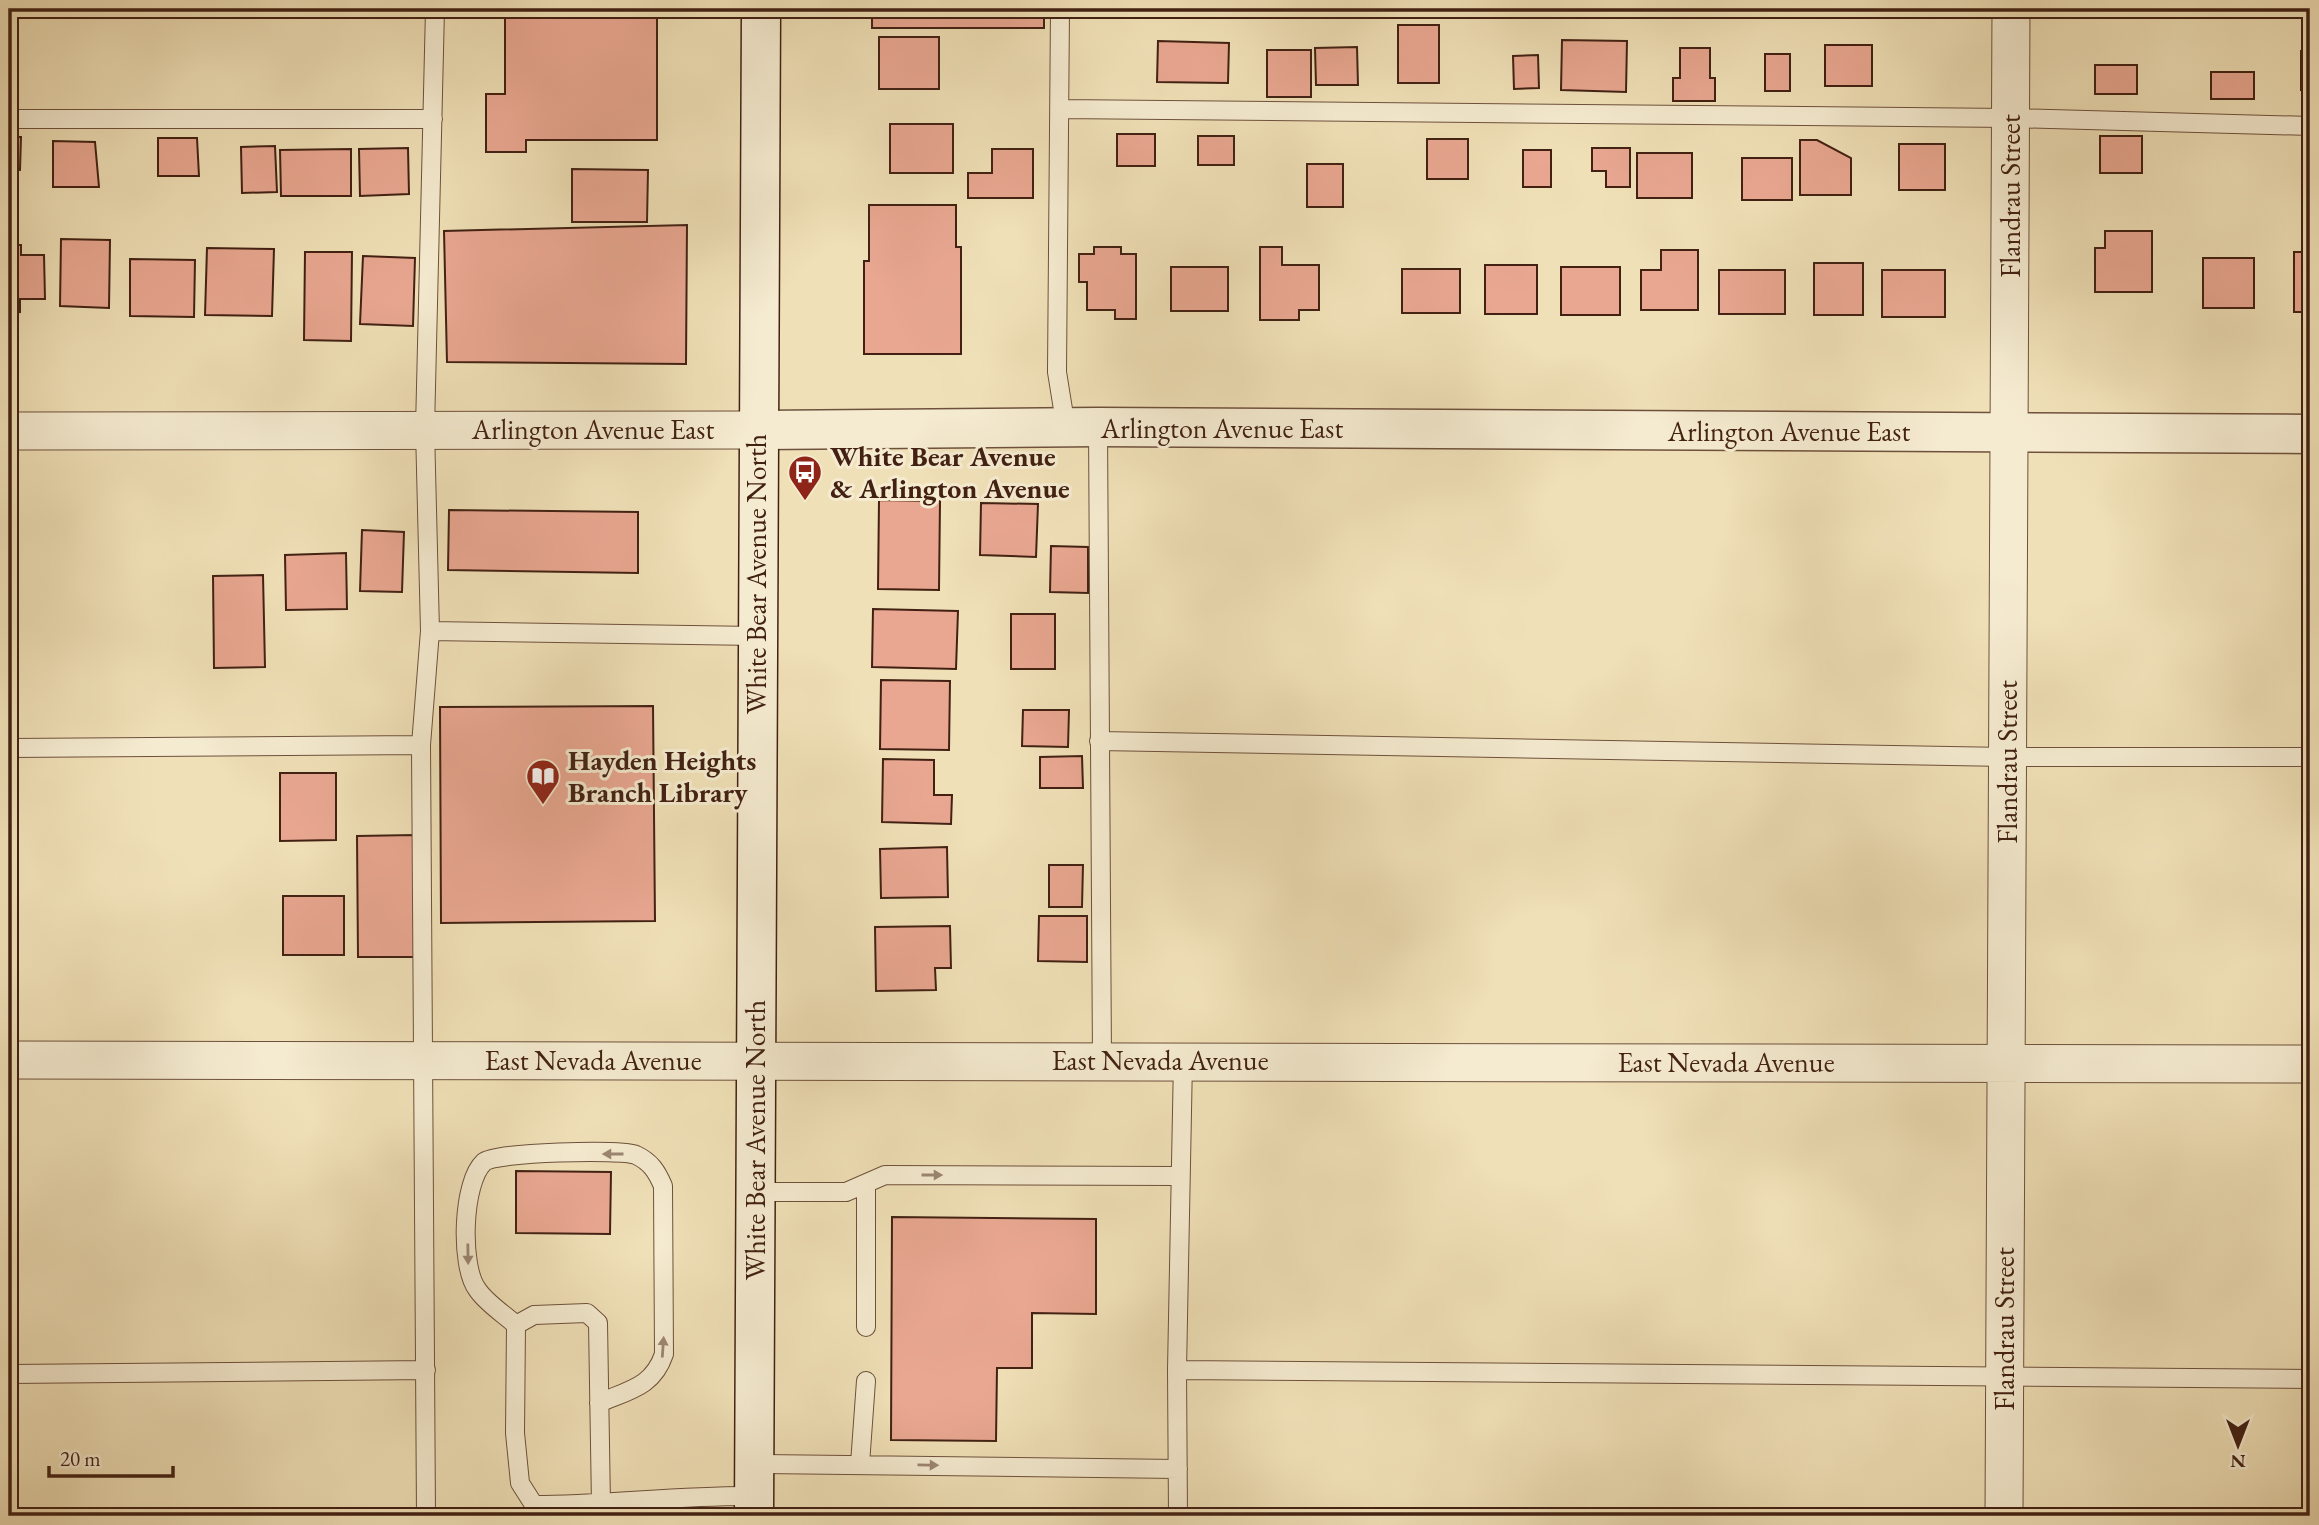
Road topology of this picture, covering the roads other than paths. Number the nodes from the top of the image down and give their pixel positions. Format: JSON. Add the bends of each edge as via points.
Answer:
{"nodes":[{"id":1,"x":435,"y":9,"type":"edge"},
{"id":2,"x":761,"y":9,"type":"edge"},
{"id":3,"x":1060,"y":9,"type":"edge"},
{"id":4,"x":2011,"y":9,"type":"edge"},
{"id":5,"x":1060,"y":109,"type":"junction"},
{"id":6,"x":2010,"y":118,"type":"junction"},
{"id":7,"x":9,"y":119,"type":"edge"},
{"id":8,"x":433,"y":119,"type":"junction"},
{"id":9,"x":2310,"y":126,"type":"edge"},
{"id":10,"x":1082,"y":427,"type":"junction"},
{"id":11,"x":425,"y":429,"type":"junction"},
{"id":12,"x":9,"y":430,"type":"edge"},
{"id":13,"x":757,"y":430,"type":"junction"},
{"id":14,"x":2009,"y":433,"type":"junction"},
{"id":15,"x":2310,"y":434,"type":"edge"},
{"id":16,"x":430,"y":631,"type":"junction"},
{"id":17,"x":756,"y":636,"type":"junction"},
{"id":18,"x":1099,"y":741,"type":"junction"},
{"id":19,"x":421,"y":745,"type":"junction"},
{"id":20,"x":9,"y":748,"type":"edge"},
{"id":21,"x":2007,"y":757,"type":"junction"},
{"id":22,"x":2310,"y":757,"type":"edge"},
{"id":23,"x":756,"y":1059,"type":"junction"},
{"id":24,"x":9,"y":1060,"type":"edge"},
{"id":25,"x":425,"y":1060,"type":"junction"},
{"id":26,"x":1102,"y":1060,"type":"junction"},
{"id":27,"x":1183,"y":1060,"type":"junction"},
{"id":28,"x":2005,"y":1062,"type":"junction"},
{"id":29,"x":2310,"y":1063,"type":"edge"},
{"id":30,"x":1179,"y":1176,"type":"junction"},
{"id":31,"x":866,"y":1184,"type":"junction"},
{"id":32,"x":755,"y":1192,"type":"junction"},
{"id":33,"x":516,"y":1325,"type":"junction"},
{"id":34,"x":866,"y":1327,"type":"dead end"},
{"id":35,"x":426,"y":1370,"type":"junction"},
{"id":36,"x":1177,"y":1370,"type":"junction"},
{"id":37,"x":9,"y":1374,"type":"edge"},
{"id":38,"x":2004,"y":1377,"type":"junction"},
{"id":39,"x":2310,"y":1379,"type":"edge"},
{"id":40,"x":866,"y":1381,"type":"dead end"},
{"id":41,"x":599,"y":1403,"type":"junction"},
{"id":42,"x":860,"y":1464,"type":"junction"},
{"id":43,"x":1178,"y":1469,"type":"junction"},
{"id":44,"x":754,"y":1492,"type":"edge"},
{"id":45,"x":601,"y":1505,"type":"junction"},
{"id":46,"x":426,"y":1516,"type":"edge"},
{"id":47,"x":1178,"y":1516,"type":"edge"},
{"id":48,"x":2004,"y":1516,"type":"edge"}],
"edges":[{"from":1,"to":8,"type":"lane"},
{"from":2,"to":13,"type":"street","name":"White Bear Avenue North"},
{"from":3,"to":5,"type":"lane"},
{"from":4,"to":6,"type":"street","name":"Flandrau Street"},
{"from":5,"to":6,"type":"lane"},
{"from":5,"to":10,"type":"lane","via":[[1057,372]]},
{"from":6,"to":9,"type":"lane"},
{"from":6,"to":14,"type":"street","name":"Flandrau Street"},
{"from":7,"to":8,"type":"lane"},
{"from":8,"to":11,"type":"lane"},
{"from":10,"to":13,"type":"street","name":"Arlington Avenue East"},
{"from":10,"to":14,"type":"street","name":"Arlington Avenue East"},
{"from":10,"to":18,"type":"lane"},
{"from":11,"to":12,"type":"street","name":"Arlington Avenue East"},
{"from":11,"to":13,"type":"street","name":"Arlington Avenue East"},
{"from":11,"to":16,"type":"lane"},
{"from":13,"to":17,"type":"street","name":"White Bear Avenue North"},
{"from":14,"to":15,"type":"street","name":"Arlington Avenue East"},
{"from":14,"to":21,"type":"street","name":"Flandrau Street"},
{"from":16,"to":17,"type":"lane"},
{"from":16,"to":19,"type":"lane"},
{"from":17,"to":23,"type":"street","name":"White Bear Avenue North"},
{"from":18,"to":21,"type":"lane"},
{"from":18,"to":26,"type":"lane"},
{"from":19,"to":20,"type":"lane"},
{"from":19,"to":25,"type":"lane"},
{"from":21,"to":22,"type":"lane"},
{"from":21,"to":28,"type":"street","name":"Flandrau Street"},
{"from":23,"to":25,"type":"street","name":"East Nevada Avenue"},
{"from":23,"to":26,"type":"street","name":"East Nevada Avenue"},
{"from":23,"to":32,"type":"street","name":"White Bear Avenue North"},
{"from":24,"to":25,"type":"street","name":"East Nevada Avenue"},
{"from":25,"to":35,"type":"lane"},
{"from":26,"to":27,"type":"street","name":"East Nevada Avenue"},
{"from":27,"to":28,"type":"street","name":"East Nevada Avenue"},
{"from":27,"to":30,"type":"lane"},
{"from":28,"to":29,"type":"street","name":"East Nevada Avenue"},
{"from":28,"to":38,"type":"street","name":"Flandrau Street"},
{"from":31,"to":30,"type":"lane","one_way":true,"via":[[885,1174]]},
{"from":30,"to":36,"type":"lane"},
{"from":31,"to":32,"type":"lane","via":[[846,1192]]},
{"from":31,"to":34,"type":"lane"},
{"from":32,"to":44,"type":"street","name":"White Bear Avenue North"},
{"from":33,"to":41,"type":"lane","via":[[534,1315],[587,1313],[598,1323]]},
{"from":41,"to":33,"type":"lane","one_way":true,"via":[[645,1383],[658,1372],[664,1354],[663,1186],[654,1167],[634,1154],[514,1153],[485,1161],[470,1181],[468,1271],[477,1289]]},
{"from":33,"to":45,"type":"lane","via":[[520,1483],[534,1504]]},
{"from":35,"to":37,"type":"lane"},
{"from":35,"to":46,"type":"lane"},
{"from":36,"to":38,"type":"lane"},
{"from":36,"to":43,"type":"lane"},
{"from":38,"to":39,"type":"lane"},
{"from":38,"to":48,"type":"street","name":"Flandrau Street"},
{"from":40,"to":42,"type":"lane"},
{"from":41,"to":45,"type":"lane"},
{"from":42,"to":43,"type":"lane","one_way":true},
{"from":42,"to":44,"type":"lane"},
{"from":43,"to":47,"type":"lane"},
{"from":44,"to":45,"type":"lane"}]}
